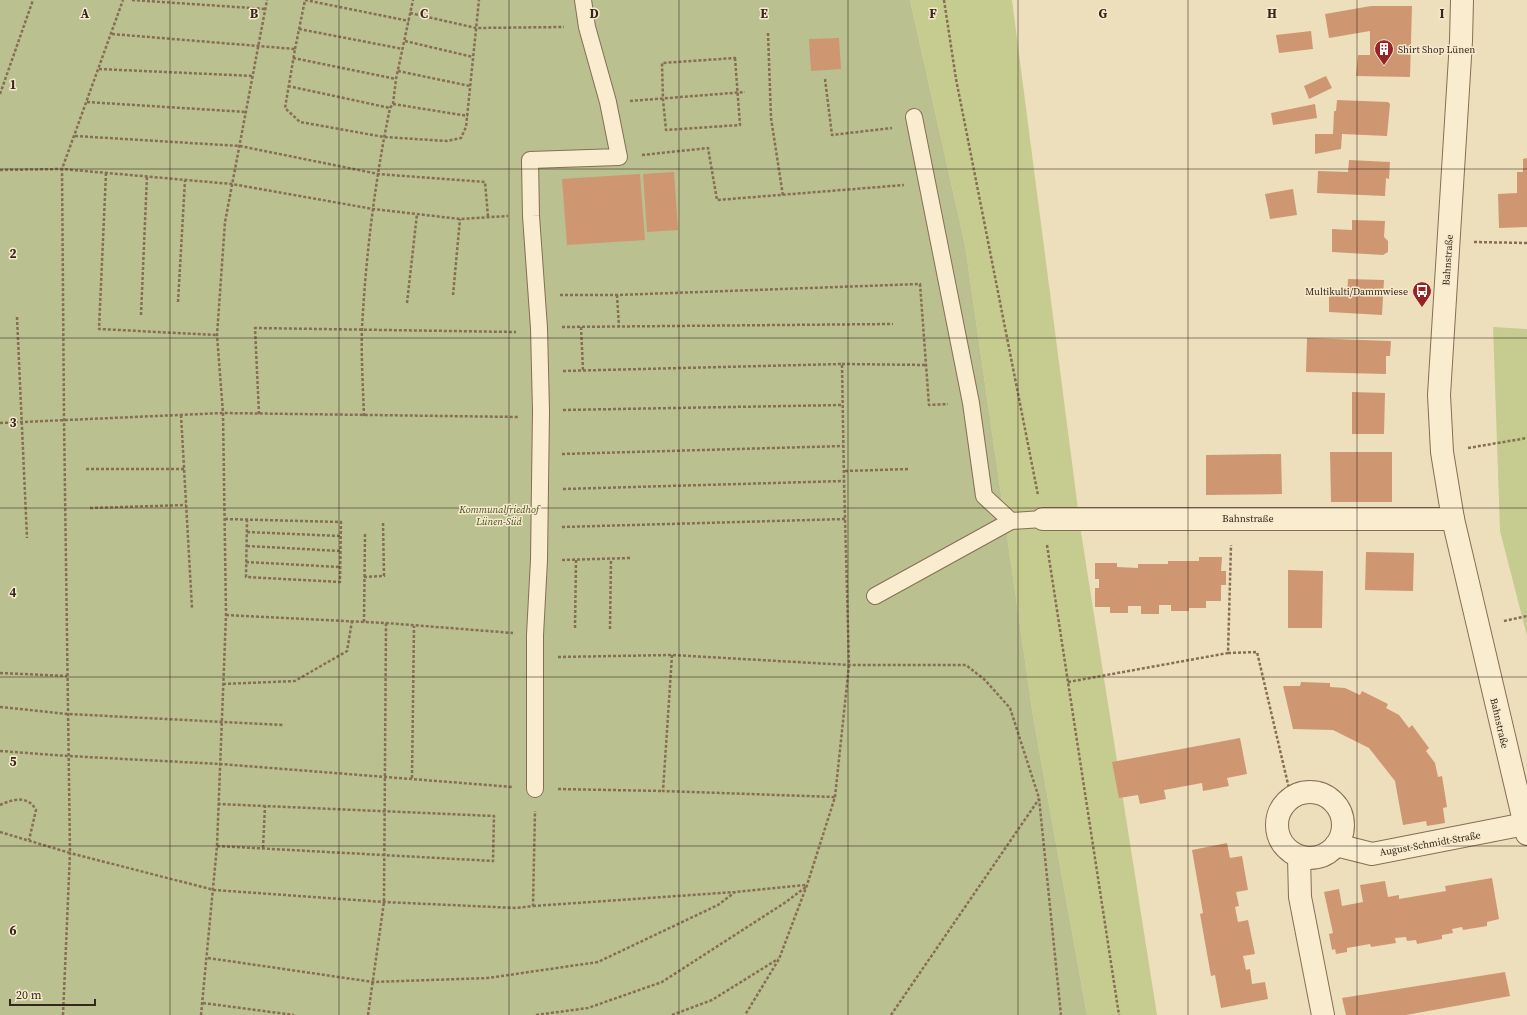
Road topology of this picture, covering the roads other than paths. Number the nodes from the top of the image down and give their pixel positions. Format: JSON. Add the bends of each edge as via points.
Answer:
{"nodes":[{"id":1,"x":583,"y":0,"type":"edge"},
{"id":2,"x":1462,"y":0,"type":"edge"},
{"id":3,"x":914,"y":117,"type":"dead end"},
{"id":4,"x":1043,"y":518,"type":"joint"},
{"id":5,"x":1453,"y":519,"type":"junction"},
{"id":6,"x":1011,"y":522,"type":"junction"},
{"id":7,"x":876,"y":596,"type":"dead end"},
{"id":8,"x":535,"y":789,"type":"road end"},
{"id":9,"x":1526,"y":829,"type":"edge"},
{"id":10,"x":1336,"y":845,"type":"junction"},
{"id":11,"x":1299,"y":857,"type":"junction"},
{"id":12,"x":1323,"y":1015,"type":"edge"}],
"edges":[{"from":1,"to":8,"type":"lane","via":[[587,27],[608,102],[619,157],[530,160],[531,216],[540,330],[541,414],[540,528],[535,635]]},
{"from":2,"to":5,"type":"street","name":"Bahnstraße","via":[[1439,395],[1442,452]]},
{"from":3,"to":6,"type":"lane","via":[[971,403],[984,496]]},
{"from":4,"to":5,"type":"street","name":"Bahnstraße"},
{"from":4,"to":6,"type":"lane"},
{"from":5,"to":9,"type":"street","name":"Bahnstraße"},
{"from":6,"to":7,"type":"lane"},
{"from":9,"to":10,"type":"street","name":"August-Schmidt-Straße","via":[[1372,854]]},
{"from":10,"to":11,"type":"street","via":[[1320,857]]},
{"from":10,"to":11,"type":"street","via":[[1342,833],[1338,807],[1316,792],[1303,792],[1291,797],[1281,808],[1277,822],[1282,843],[1286,849]]},
{"from":11,"to":12,"type":"street","via":[[1300,897]]}]}
